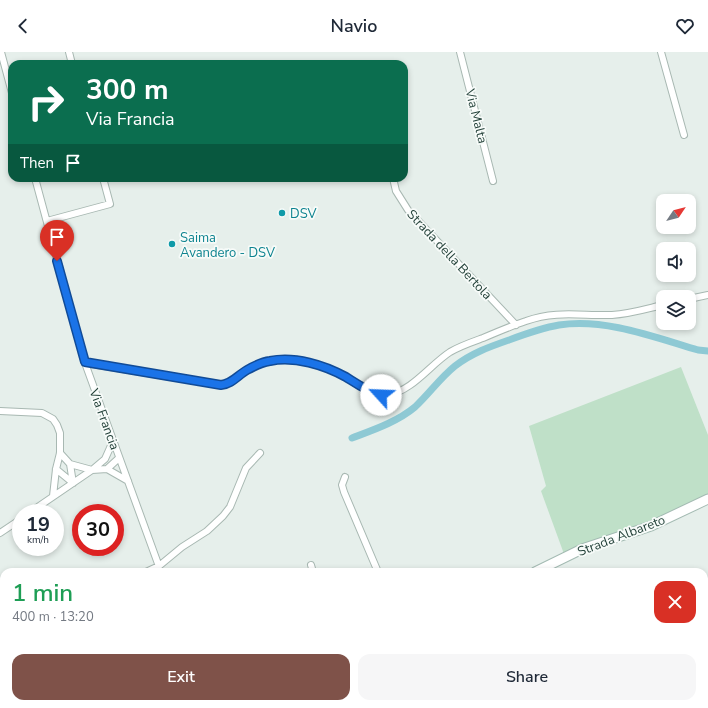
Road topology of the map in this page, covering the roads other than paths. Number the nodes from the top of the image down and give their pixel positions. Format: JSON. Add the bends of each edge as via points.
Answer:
{"nodes":[{"id":1,"x":1,"y":52,"type":"edge"},
{"id":2,"x":460,"y":52,"type":"edge"},
{"id":3,"x":661,"y":52,"type":"edge"},
{"id":4,"x":2,"y":62,"type":"edge"},
{"id":5,"x":7,"y":76,"type":"junction"},
{"id":6,"x":0,"y":78,"type":"edge"},
{"id":7,"x":8,"y":79,"type":"edge"},
{"id":8,"x":684,"y":135,"type":"dead end"},
{"id":9,"x":493,"y":181,"type":"dead end"},
{"id":10,"x":36,"y":182,"type":"edge"},
{"id":11,"x":104,"y":182,"type":"edge"},
{"id":12,"x":394,"y":182,"type":"edge"},
{"id":13,"x":46,"y":221,"type":"junction"},
{"id":14,"x":708,"y":295,"type":"edge"},
{"id":15,"x":696,"y":298,"type":"edge"},
{"id":16,"x":656,"y":306,"type":"edge"},
{"id":17,"x":516,"y":325,"type":"junction"},
{"id":18,"x":85,"y":362,"type":"junction"},
{"id":19,"x":0,"y":411,"type":"edge"},
{"id":20,"x":113,"y":441,"type":"junction"},
{"id":21,"x":60,"y":453,"type":"junction"},
{"id":22,"x":260,"y":453,"type":"dead end"},
{"id":23,"x":119,"y":458,"type":"junction"},
{"id":24,"x":105,"y":459,"type":"junction"},
{"id":25,"x":70,"y":464,"type":"junction"},
{"id":26,"x":56,"y":469,"type":"junction"},
{"id":27,"x":107,"y":469,"type":"junction"},
{"id":28,"x":92,"y":470,"type":"junction"},
{"id":29,"x":344,"y":477,"type":"dead end"},
{"id":30,"x":128,"y":481,"type":"junction"},
{"id":31,"x":73,"y":483,"type":"junction"},
{"id":32,"x":54,"y":496,"type":"junction"},
{"id":33,"x":708,"y":498,"type":"edge"},
{"id":34,"x":42,"y":504,"type":"edge"},
{"id":35,"x":12,"y":525,"type":"edge"},
{"id":36,"x":0,"y":533,"type":"edge"},
{"id":37,"x":311,"y":565,"type":"dead end"},
{"id":38,"x":159,"y":566,"type":"junction"},
{"id":39,"x":155,"y":568,"type":"edge"},
{"id":40,"x":312,"y":568,"type":"edge"},
{"id":41,"x":376,"y":568,"type":"edge"},
{"id":42,"x":543,"y":568,"type":"edge"}],
"edges":[{"from":1,"to":4,"type":"street"},
{"from":2,"to":9,"type":"street","name":"Via Malta"},
{"from":3,"to":8,"type":"street"},
{"from":4,"to":5,"type":"street"},
{"from":5,"to":6,"type":"street"},
{"from":5,"to":7,"type":"street"},
{"from":10,"to":13,"type":"street","name":"Via Francia"},
{"from":11,"to":13,"type":"street","via":[[110,204]]},
{"from":12,"to":17,"type":"street","name":"Strada della Bertola","via":[[396,191],[408,210]]},
{"from":13,"to":18,"type":"street","name":"Via Francia"},
{"from":14,"to":15,"type":"street"},
{"from":16,"to":17,"type":"street","via":[[614,315],[562,314],[535,318]]},
{"from":17,"to":18,"type":"street","via":[[455,349],[408,387],[386,396],[375,394],[320,366],[286,359],[257,365],[229,383],[221,385]]},
{"from":18,"to":20,"type":"street","name":"Via Francia"},
{"from":19,"to":21,"type":"street","via":[[38,412],[53,419],[60,433]]},
{"from":20,"to":23,"type":"street","name":"Via Francia"},
{"from":20,"to":24,"type":"street"},
{"from":21,"to":25,"type":"street"},
{"from":21,"to":26,"type":"street"},
{"from":22,"to":38,"type":"street","via":[[246,468],[230,507],[223,516]]},
{"from":23,"to":24,"type":"street"},
{"from":23,"to":27,"type":"street"},
{"from":23,"to":30,"type":"street","name":"Via Francia"},
{"from":24,"to":28,"type":"street"},
{"from":25,"to":28,"type":"street"},
{"from":25,"to":31,"type":"street"},
{"from":26,"to":31,"type":"street"},
{"from":26,"to":32,"type":"street"},
{"from":27,"to":28,"type":"street"},
{"from":27,"to":30,"type":"street"},
{"from":28,"to":31,"type":"street"},
{"from":29,"to":41,"type":"street","via":[[344,492]]},
{"from":30,"to":38,"type":"street","name":"Via Francia"},
{"from":31,"to":32,"type":"street"},
{"from":32,"to":34,"type":"street"},
{"from":33,"to":42,"type":"street","name":"Strada Albareto","via":[[651,526],[582,549]]},
{"from":35,"to":36,"type":"street"},
{"from":37,"to":40,"type":"street"},
{"from":38,"to":39,"type":"street"}]}
